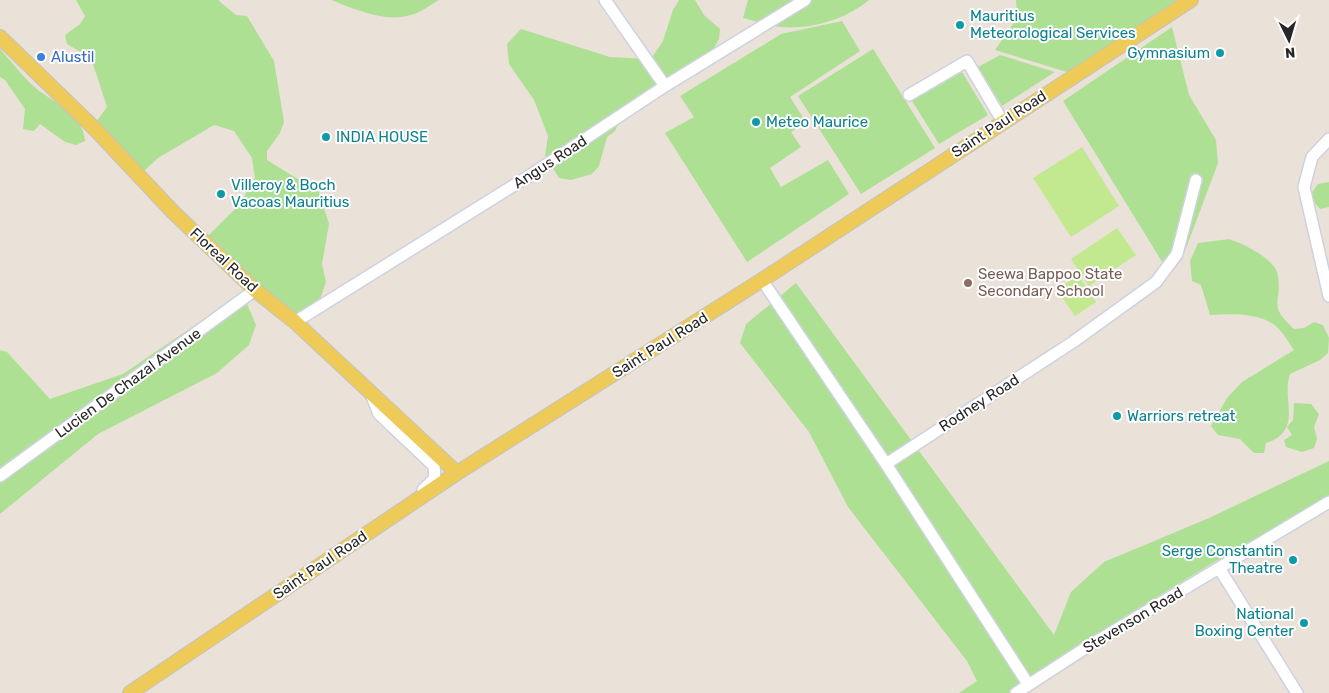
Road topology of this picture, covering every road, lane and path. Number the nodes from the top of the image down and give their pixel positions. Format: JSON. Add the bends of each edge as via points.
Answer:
{"nodes":[{"id":1,"x":605,"y":0,"type":"edge"},
{"id":2,"x":805,"y":0,"type":"edge"},
{"id":3,"x":1191,"y":0,"type":"edge"},
{"id":4,"x":0,"y":37,"type":"edge"},
{"id":5,"x":665,"y":86,"type":"junction"},
{"id":6,"x":909,"y":94,"type":"dead end"},
{"id":7,"x":1003,"y":122,"type":"junction"},
{"id":8,"x":1329,"y":139,"type":"edge"},
{"id":9,"x":1196,"y":180,"type":"dead end"},
{"id":10,"x":762,"y":280,"type":"junction"},
{"id":11,"x":255,"y":290,"type":"junction"},
{"id":12,"x":1329,"y":296,"type":"edge"},
{"id":13,"x":294,"y":322,"type":"junction"},
{"id":14,"x":372,"y":394,"type":"junction"},
{"id":15,"x":886,"y":464,"type":"junction"},
{"id":16,"x":457,"y":473,"type":"junction"},
{"id":17,"x":0,"y":476,"type":"edge"},
{"id":18,"x":1329,"y":502,"type":"edge"},
{"id":19,"x":381,"y":524,"type":"junction"},
{"id":20,"x":1219,"y":568,"type":"junction"},
{"id":21,"x":1028,"y":684,"type":"junction"},
{"id":22,"x":130,"y":693,"type":"edge"},
{"id":23,"x":1016,"y":693,"type":"edge"},
{"id":24,"x":1297,"y":693,"type":"edge"}],
"edges":[{"from":1,"to":5,"type":"street"},
{"from":2,"to":5,"type":"street","name":"Angus Road"},
{"from":3,"to":7,"type":"main road","name":"Saint Paul Road"},
{"from":4,"to":11,"type":"main road","name":"Floreal Road"},
{"from":5,"to":13,"type":"street","name":"Angus Road"},
{"from":6,"to":7,"type":"street","via":[[967,61]]},
{"from":7,"to":10,"type":"main road","name":"Saint Paul Road"},
{"from":8,"to":12,"type":"street","via":[[1312,157],[1304,187]]},
{"from":9,"to":15,"type":"street","name":"Rodney Road","via":[[1177,254],[1156,282],[1072,342]]},
{"from":10,"to":15,"type":"street"},
{"from":10,"to":16,"type":"main road","name":"Saint Paul Road"},
{"from":11,"to":13,"type":"main road","name":"Floreal Road"},
{"from":11,"to":17,"type":"street","name":"Lucien De Chazal Avenue"},
{"from":13,"to":14,"type":"main road","name":"Floreal Road"},
{"from":14,"to":16,"type":"main road","name":"Floreal Road"},
{"from":14,"to":19,"type":"street","via":[[379,414],[430,461],[435,473],[430,485],[390,512]]},
{"from":15,"to":21,"type":"street"},
{"from":16,"to":19,"type":"main road","name":"Saint Paul Road"},
{"from":18,"to":20,"type":"street","name":"Stevenson Road"},
{"from":19,"to":22,"type":"main road","name":"Saint Paul Road"},
{"from":20,"to":21,"type":"street","name":"Stevenson Road"},
{"from":20,"to":24,"type":"street"},
{"from":21,"to":23,"type":"street","name":"Stevenson Road"}]}
